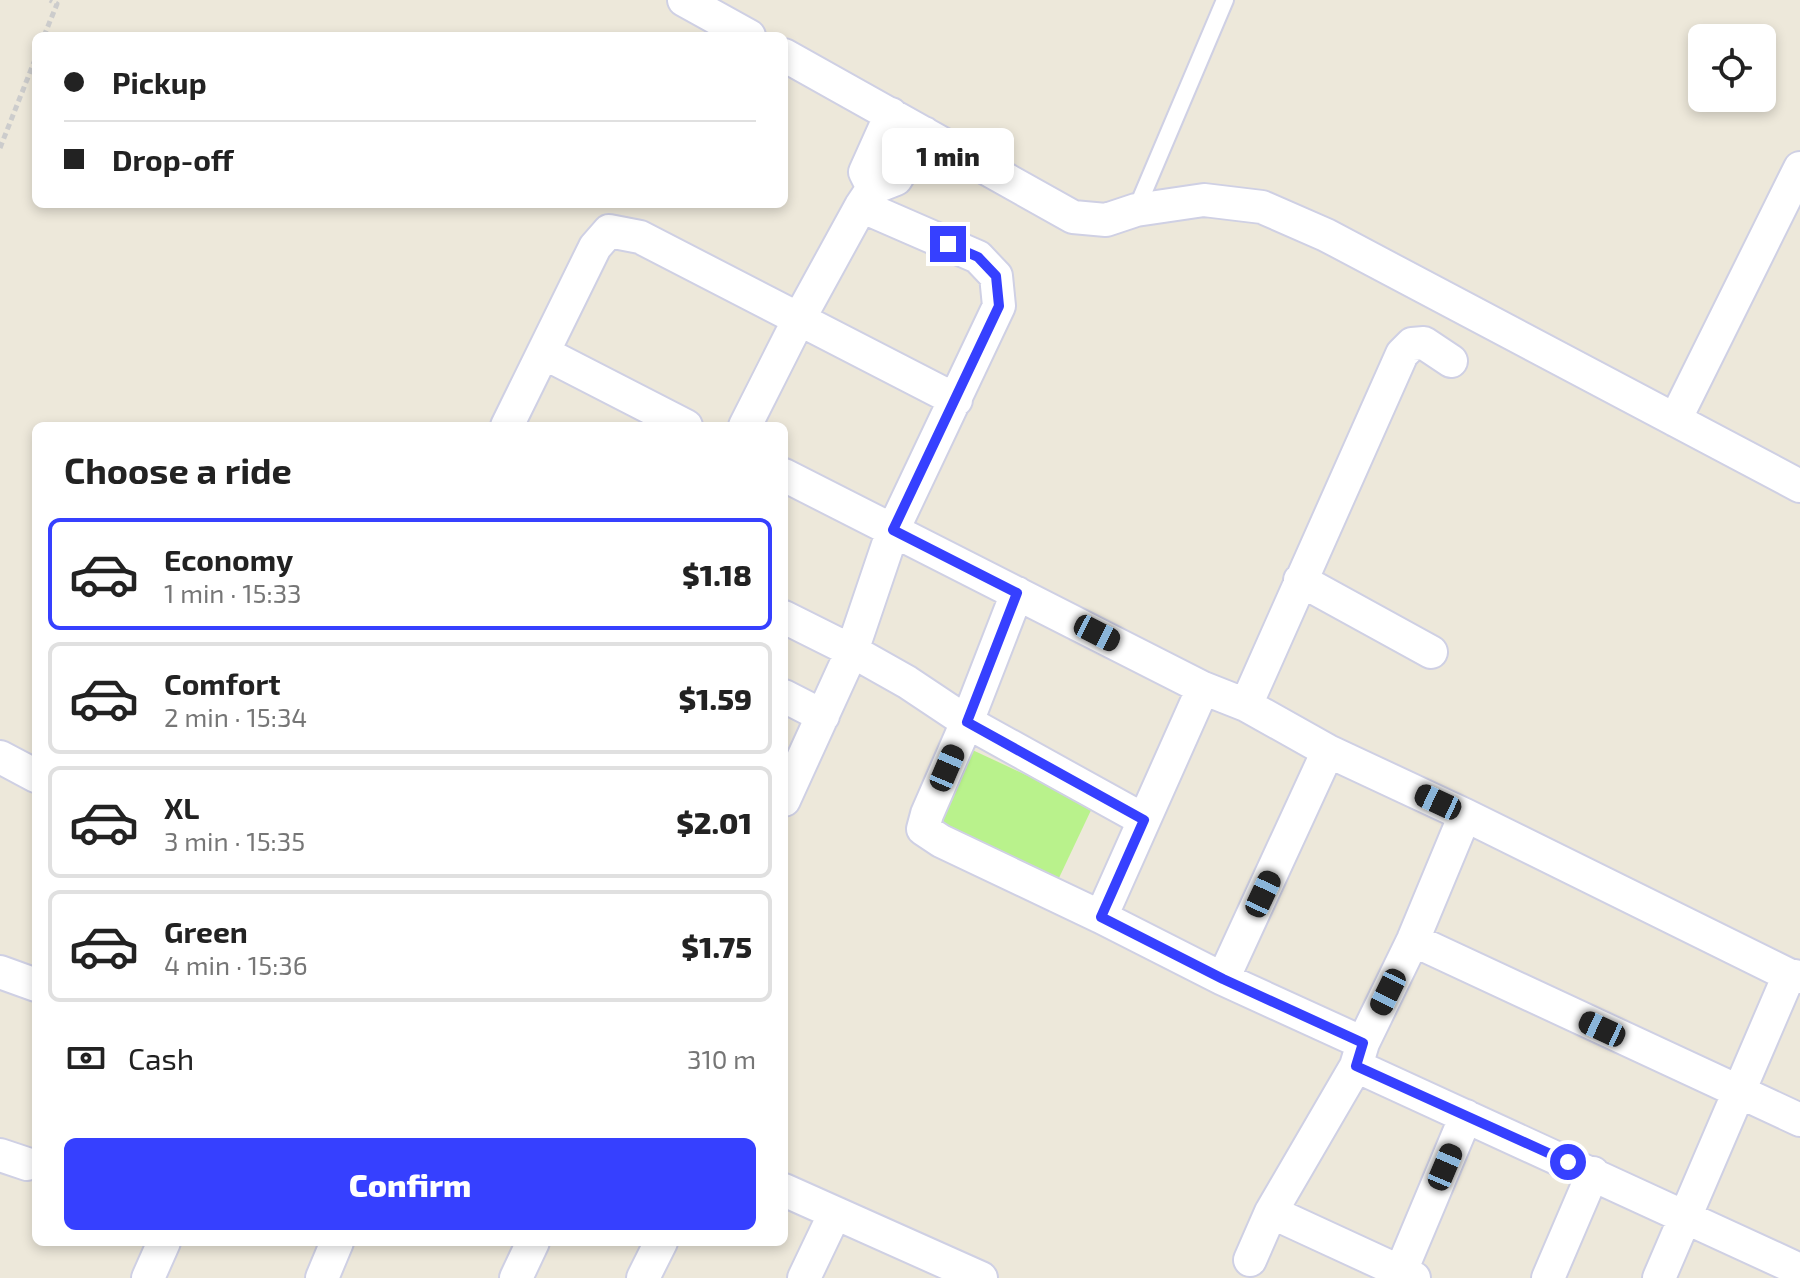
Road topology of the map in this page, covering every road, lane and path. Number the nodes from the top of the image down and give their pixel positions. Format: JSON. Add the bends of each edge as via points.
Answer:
{"nodes":[{"id":1,"x":50,"y":0,"type":"edge"},
{"id":2,"x":684,"y":0,"type":"edge"},
{"id":3,"x":1225,"y":0,"type":"edge"},
{"id":4,"x":46,"y":32,"type":"edge"},
{"id":5,"x":742,"y":32,"type":"edge"},
{"id":6,"x":788,"y":57,"type":"edge"},
{"id":7,"x":32,"y":67,"type":"edge"},
{"id":8,"x":891,"y":114,"type":"junction"},
{"id":9,"x":924,"y":133,"type":"junction"},
{"id":10,"x":0,"y":148,"type":"edge"},
{"id":11,"x":1800,"y":168,"type":"edge"},
{"id":12,"x":867,"y":197,"type":"junction"},
{"id":13,"x":1136,"y":210,"type":"junction"},
{"id":14,"x":799,"y":319,"type":"junction"},
{"id":15,"x":544,"y":353,"type":"junction"},
{"id":16,"x":1451,"y":361,"type":"dead end"},
{"id":17,"x":956,"y":400,"type":"junction"},
{"id":18,"x":1675,"y":420,"type":"junction"},
{"id":19,"x":509,"y":422,"type":"edge"},
{"id":20,"x":678,"y":422,"type":"edge"},
{"id":21,"x":747,"y":422,"type":"edge"},
{"id":22,"x":788,"y":477,"type":"edge"},
{"id":23,"x":1800,"y":486,"type":"edge"},
{"id":24,"x":893,"y":530,"type":"junction"},
{"id":25,"x":1300,"y":580,"type":"junction"},
{"id":26,"x":1017,"y":593,"type":"junction"},
{"id":27,"x":788,"y":619,"type":"edge"},
{"id":28,"x":852,"y":651,"type":"junction"},
{"id":29,"x":1431,"y":652,"type":"dead end"},
{"id":30,"x":1203,"y":688,"type":"junction"},
{"id":31,"x":788,"y":698,"type":"edge"},
{"id":32,"x":1246,"y":705,"type":"junction"},
{"id":33,"x":823,"y":716,"type":"junction"},
{"id":34,"x":967,"y":722,"type":"junction"},
{"id":35,"x":1328,"y":751,"type":"junction"},
{"id":36,"x":2,"y":763,"type":"edge"},
{"id":37,"x":32,"y":774,"type":"edge"},
{"id":38,"x":788,"y":791,"type":"edge"},
{"id":39,"x":1465,"y":815,"type":"junction"},
{"id":40,"x":1144,"y":820,"type":"junction"},
{"id":41,"x":1101,"y":917,"type":"junction"},
{"id":42,"x":1413,"y":940,"type":"junction"},
{"id":43,"x":0,"y":972,"type":"edge"},
{"id":44,"x":1795,"y":976,"type":"edge"},
{"id":45,"x":1223,"y":979,"type":"junction"},
{"id":46,"x":32,"y":984,"type":"edge"},
{"id":47,"x":1360,"y":1055,"type":"junction"},
{"id":48,"x":1737,"y":1093,"type":"junction"},
{"id":49,"x":1466,"y":1116,"type":"junction"},
{"id":50,"x":1800,"y":1120,"type":"edge"},
{"id":51,"x":1593,"y":1173,"type":"junction"},
{"id":52,"x":788,"y":1192,"type":"edge"},
{"id":53,"x":1271,"y":1212,"type":"junction"},
{"id":54,"x":834,"y":1215,"type":"junction"},
{"id":55,"x":1684,"y":1217,"type":"junction"},
{"id":56,"x":162,"y":1246,"type":"edge"},
{"id":57,"x":335,"y":1246,"type":"edge"},
{"id":58,"x":531,"y":1246,"type":"edge"},
{"id":59,"x":659,"y":1246,"type":"edge"},
{"id":60,"x":1250,"y":1260,"type":"dead end"},
{"id":61,"x":1800,"y":1270,"type":"edge"},
{"id":62,"x":1407,"y":1274,"type":"edge"},
{"id":63,"x":966,"y":1275,"type":"edge"},
{"id":64,"x":148,"y":1278,"type":"edge"},
{"id":65,"x":322,"y":1278,"type":"edge"},
{"id":66,"x":516,"y":1278,"type":"edge"},
{"id":67,"x":643,"y":1278,"type":"edge"},
{"id":68,"x":804,"y":1278,"type":"edge"},
{"id":69,"x":1548,"y":1278,"type":"edge"},
{"id":70,"x":1659,"y":1278,"type":"edge"}],
"edges":[{"from":1,"to":4,"type":"path","via":[[57,4]]},
{"from":2,"to":5,"type":"street"},
{"from":3,"to":13,"type":"lane"},
{"from":6,"to":8,"type":"street"},
{"from":7,"to":10,"type":"path"},
{"from":8,"to":9,"type":"street"},
{"from":8,"to":12,"type":"street","via":[[865,172]]},
{"from":9,"to":12,"type":"street","via":[[896,179]]},
{"from":9,"to":13,"type":"street","via":[[1073,217],[1106,220]]},
{"from":11,"to":18,"type":"street"},
{"from":12,"to":14,"type":"street"},
{"from":12,"to":17,"type":"street","via":[[978,257],[996,276],[999,306]]},
{"from":13,"to":18,"type":"street","via":[[1204,200],[1262,207],[1326,235]]},
{"from":14,"to":15,"type":"street","via":[[640,237],[609,231],[595,247]]},
{"from":14,"to":17,"type":"street"},
{"from":14,"to":21,"type":"street"},
{"from":15,"to":19,"type":"street"},
{"from":15,"to":20,"type":"street"},
{"from":16,"to":25,"type":"street","via":[[1424,343],[1412,344],[1402,354]]},
{"from":17,"to":24,"type":"street"},
{"from":18,"to":23,"type":"street"},
{"from":22,"to":24,"type":"street"},
{"from":24,"to":26,"type":"street"},
{"from":24,"to":28,"type":"street"},
{"from":25,"to":29,"type":"street"},
{"from":25,"to":32,"type":"street"},
{"from":26,"to":30,"type":"street"},
{"from":26,"to":34,"type":"street"},
{"from":27,"to":28,"type":"street"},
{"from":28,"to":33,"type":"street"},
{"from":28,"to":34,"type":"street"},
{"from":30,"to":32,"type":"street"},
{"from":30,"to":40,"type":"street"},
{"from":31,"to":33,"type":"street"},
{"from":32,"to":35,"type":"street"},
{"from":33,"to":38,"type":"street"},
{"from":34,"to":40,"type":"street"},
{"from":34,"to":41,"type":"street","via":[[923,829]]},
{"from":35,"to":39,"type":"street"},
{"from":35,"to":45,"type":"street"},
{"from":36,"to":37,"type":"street"},
{"from":39,"to":42,"type":"street"},
{"from":39,"to":44,"type":"street"},
{"from":40,"to":41,"type":"street"},
{"from":41,"to":45,"type":"street"},
{"from":42,"to":47,"type":"street"},
{"from":42,"to":48,"type":"street"},
{"from":43,"to":46,"type":"street"},
{"from":44,"to":48,"type":"street"},
{"from":45,"to":47,"type":"street"},
{"from":47,"to":49,"type":"street"},
{"from":47,"to":53,"type":"street"},
{"from":48,"to":50,"type":"street"},
{"from":48,"to":55,"type":"street"},
{"from":49,"to":51,"type":"street"},
{"from":49,"to":62,"type":"street"},
{"from":51,"to":55,"type":"street"},
{"from":51,"to":69,"type":"street"},
{"from":52,"to":54,"type":"street"},
{"from":53,"to":60,"type":"street"},
{"from":53,"to":62,"type":"street"},
{"from":54,"to":63,"type":"street"},
{"from":54,"to":68,"type":"street"},
{"from":55,"to":61,"type":"street"},
{"from":55,"to":70,"type":"street"},
{"from":56,"to":64,"type":"street"},
{"from":57,"to":65,"type":"street"},
{"from":58,"to":66,"type":"street"},
{"from":59,"to":67,"type":"street"}]}
